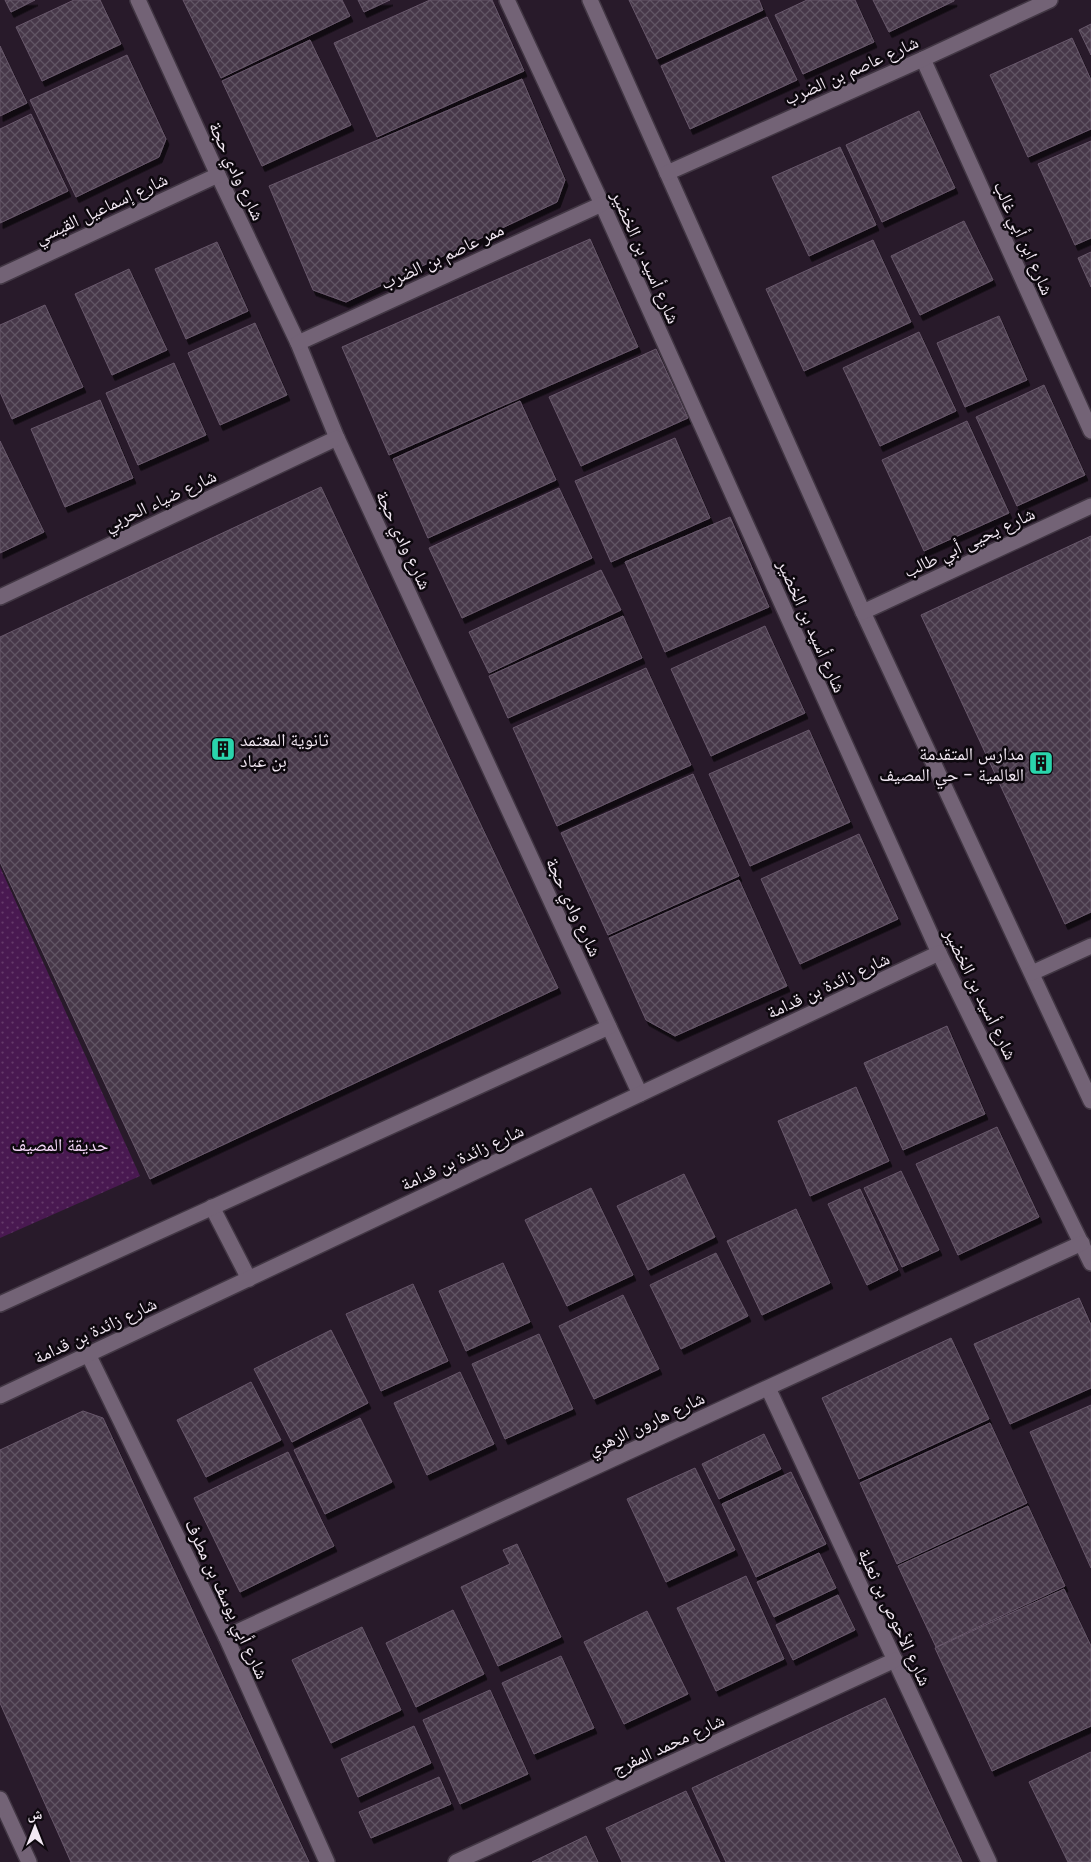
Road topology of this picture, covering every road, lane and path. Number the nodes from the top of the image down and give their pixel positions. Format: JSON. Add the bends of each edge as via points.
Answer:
{"nodes":[{"id":1,"x":138,"y":0,"type":"edge"},
{"id":2,"x":507,"y":0,"type":"edge"},
{"id":3,"x":590,"y":0,"type":"edge"},
{"id":4,"x":1050,"y":0,"type":"edge"},
{"id":5,"x":923,"y":60,"type":"junction"},
{"id":6,"x":667,"y":173,"type":"junction"},
{"id":7,"x":218,"y":175,"type":"junction"},
{"id":8,"x":602,"y":204,"type":"junction"},
{"id":9,"x":0,"y":276,"type":"edge"},
{"id":10,"x":298,"y":343,"type":"junction"},
{"id":11,"x":1091,"y":431,"type":"edge"},
{"id":12,"x":337,"y":438,"type":"junction"},
{"id":13,"x":1091,"y":506,"type":"edge"},
{"id":14,"x":0,"y":597,"type":"edge"},
{"id":15,"x":863,"y":612,"type":"junction"},
{"id":16,"x":1091,"y":946,"type":"edge"},
{"id":17,"x":939,"y":953,"type":"junction"},
{"id":18,"x":1032,"y":973,"type":"junction"},
{"id":19,"x":609,"y":1027,"type":"junction"},
{"id":20,"x":640,"y":1094,"type":"junction"},
{"id":21,"x":1091,"y":1101,"type":"edge"},
{"id":22,"x":212,"y":1207,"type":"junction"},
{"id":23,"x":1082,"y":1243,"type":"junction"},
{"id":24,"x":1091,"y":1263,"type":"edge"},
{"id":25,"x":249,"y":1279,"type":"junction"},
{"id":26,"x":0,"y":1304,"type":"edge"},
{"id":27,"x":88,"y":1354,"type":"junction"},
{"id":28,"x":768,"y":1388,"type":"junction"},
{"id":29,"x":0,"y":1396,"type":"edge"},
{"id":30,"x":226,"y":1637,"type":"junction"},
{"id":31,"x":895,"y":1660,"type":"junction"},
{"id":32,"x":0,"y":1799,"type":"edge"},
{"id":33,"x":29,"y":1862,"type":"edge"},
{"id":34,"x":328,"y":1862,"type":"edge"},
{"id":35,"x":456,"y":1862,"type":"edge"},
{"id":36,"x":989,"y":1862,"type":"edge"}],
"edges":[{"from":1,"to":7,"type":"street","name":"شارع وادي حجة"},
{"from":2,"to":8,"type":"street","name":"شارع أسيد بن الخضير"},
{"from":3,"to":6,"type":"street"},
{"from":4,"to":5,"type":"street","name":"شارع عاصم بن الضرب"},
{"from":5,"to":6,"type":"street","name":"شارع عاصم بن الضرب"},
{"from":5,"to":11,"type":"street","name":"شارع ابن أبي غالب"},
{"from":6,"to":15,"type":"street"},
{"from":7,"to":9,"type":"street","name":"شارع إسماعيل القيسي"},
{"from":7,"to":10,"type":"street","name":"شارع وادي حجة"},
{"from":8,"to":10,"type":"street","name":"ممر عاصم بن الضرب"},
{"from":8,"to":17,"type":"street","name":"شارع أسيد بن الخضير"},
{"from":10,"to":12,"type":"street","name":"شارع وادي حجة"},
{"from":12,"to":14,"type":"street","name":"شارع ضياء الحربي"},
{"from":12,"to":19,"type":"street","name":"شارع وادي حجة"},
{"from":13,"to":15,"type":"street","name":"شارع يحيى أبي طالب"},
{"from":15,"to":18,"type":"street"},
{"from":16,"to":18,"type":"street"},
{"from":17,"to":20,"type":"street","name":"شارع زائدة بن قدامة"},
{"from":17,"to":23,"type":"street","name":"شارع أسيد بن الخضير"},
{"from":18,"to":21,"type":"street"},
{"from":19,"to":20,"type":"street","name":"شارع وادي حجة"},
{"from":19,"to":22,"type":"street"},
{"from":20,"to":25,"type":"street","name":"شارع زائدة بن قدامة"},
{"from":22,"to":25,"type":"street"},
{"from":22,"to":26,"type":"street"},
{"from":23,"to":24,"type":"street","name":"شارع أسيد بن الخضير"},
{"from":23,"to":28,"type":"street","name":"شارع هارون الزهري"},
{"from":25,"to":27,"type":"street","name":"شارع زائدة بن قدامة"},
{"from":27,"to":29,"type":"street","name":"شارع زائدة بن قدامة"},
{"from":27,"to":30,"type":"street","name":"شارع أبي يوسف بن مطرف"},
{"from":28,"to":30,"type":"street","name":"شارع هارون الزهري"},
{"from":28,"to":31,"type":"street","name":"شارع الأحوص بن ثعلبة"},
{"from":30,"to":34,"type":"street","name":"شارع أبي يوسف بن مطرف"},
{"from":31,"to":35,"type":"street","name":"شارع محمد المفرج"},
{"from":31,"to":36,"type":"street","name":"شارع الأحوص بن ثعلبة"},
{"from":32,"to":33,"type":"street"}]}
